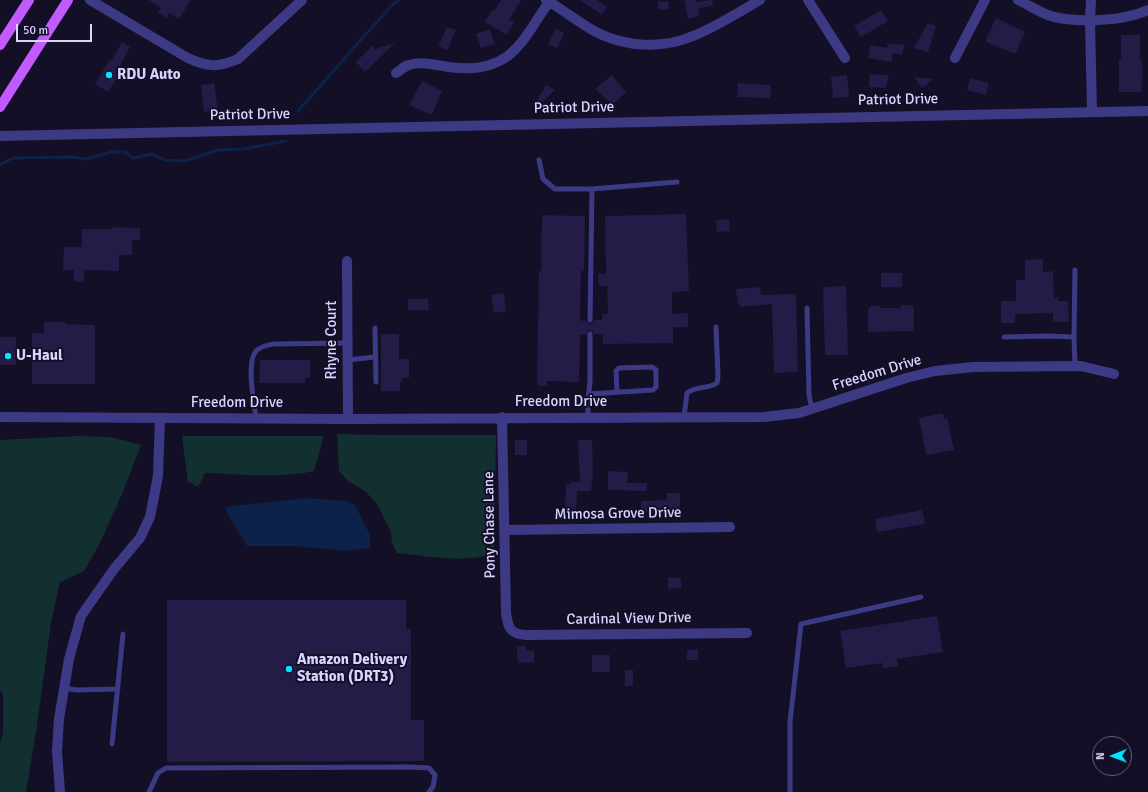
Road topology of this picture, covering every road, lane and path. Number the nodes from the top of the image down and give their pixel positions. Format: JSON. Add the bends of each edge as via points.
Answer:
{"nodes":[{"id":1,"x":29,"y":0,"type":"edge"},
{"id":2,"x":68,"y":0,"type":"edge"},
{"id":3,"x":90,"y":0,"type":"edge"},
{"id":4,"x":302,"y":0,"type":"edge"},
{"id":5,"x":760,"y":0,"type":"edge"},
{"id":6,"x":808,"y":0,"type":"edge"},
{"id":7,"x":986,"y":0,"type":"edge"},
{"id":8,"x":1018,"y":0,"type":"edge"},
{"id":9,"x":1091,"y":0,"type":"edge"},
{"id":10,"x":549,"y":1,"type":"edge"},
{"id":11,"x":1148,"y":10,"type":"edge"},
{"id":12,"x":1090,"y":21,"type":"junction"},
{"id":13,"x":0,"y":45,"type":"edge"},
{"id":14,"x":845,"y":58,"type":"dead end"},
{"id":15,"x":955,"y":58,"type":"dead end"},
{"id":16,"x":396,"y":73,"type":"dead end"},
{"id":17,"x":0,"y":107,"type":"edge"},
{"id":18,"x":1092,"y":111,"type":"junction"},
{"id":19,"x":1148,"y":111,"type":"edge"},
{"id":20,"x":0,"y":136,"type":"edge"},
{"id":21,"x":539,"y":160,"type":"dead end"},
{"id":22,"x":677,"y":182,"type":"dead end"},
{"id":23,"x":592,"y":189,"type":"junction"},
{"id":24,"x":347,"y":261,"type":"dead end"},
{"id":25,"x":1075,"y":270,"type":"dead end"},
{"id":26,"x":807,"y":308,"type":"dead end"},
{"id":27,"x":590,"y":320,"type":"dead end"},
{"id":28,"x":716,"y":327,"type":"dead end"},
{"id":29,"x":375,"y":328,"type":"dead end"},
{"id":30,"x":590,"y":334,"type":"dead end"},
{"id":31,"x":1004,"y":336,"type":"dead end"},
{"id":32,"x":1074,"y":337,"type":"junction"},
{"id":33,"x":347,"y":343,"type":"junction"},
{"id":34,"x":375,"y":358,"type":"junction"},
{"id":35,"x":347,"y":360,"type":"junction"},
{"id":36,"x":1075,"y":366,"type":"junction"},
{"id":37,"x":1114,"y":374,"type":"dead end"},
{"id":38,"x":376,"y":382,"type":"dead end"},
{"id":39,"x":617,"y":392,"type":"junction"},
{"id":40,"x":588,"y":394,"type":"junction"},
{"id":41,"x":812,"y":409,"type":"junction"},
{"id":42,"x":0,"y":417,"type":"edge"},
{"id":43,"x":502,"y":417,"type":"junction"},
{"id":44,"x":588,"y":417,"type":"junction"},
{"id":45,"x":684,"y":417,"type":"junction"},
{"id":46,"x":160,"y":418,"type":"junction"},
{"id":47,"x":256,"y":418,"type":"junction"},
{"id":48,"x":348,"y":419,"type":"junction"},
{"id":49,"x":730,"y":527,"type":"dead end"},
{"id":50,"x":505,"y":530,"type":"junction"},
{"id":51,"x":921,"y":597,"type":"dead end"},
{"id":52,"x":512,"y":632,"type":"joint"},
{"id":53,"x":748,"y":633,"type":"dead end"},
{"id":54,"x":124,"y":634,"type":"dead end"},
{"id":55,"x":64,"y":688,"type":"junction"},
{"id":56,"x":118,"y":689,"type":"junction"},
{"id":57,"x":112,"y":744,"type":"dead end"},
{"id":58,"x":60,"y":792,"type":"edge"},
{"id":59,"x":149,"y":792,"type":"edge"},
{"id":60,"x":429,"y":792,"type":"edge"},
{"id":61,"x":790,"y":792,"type":"edge"}],
"edges":[{"from":1,"to":13,"type":"main road"},
{"from":2,"to":17,"type":"main road"},
{"from":3,"to":4,"type":"street","via":[[186,57],[212,66],[238,59]]},
{"from":5,"to":10,"type":"street","via":[[693,36],[670,43],[646,44],[622,41],[599,33]]},
{"from":6,"to":14,"type":"street"},
{"from":7,"to":15,"type":"street"},
{"from":8,"to":12,"type":"street","via":[[1053,16]]},
{"from":9,"to":12,"type":"street"},
{"from":10,"to":16,"type":"street","via":[[526,38],[506,57],[493,64],[465,69],[427,63],[408,65]]},
{"from":11,"to":12,"type":"street","via":[[1138,14]]},
{"from":12,"to":18,"type":"street"},
{"from":18,"to":19,"type":"street","name":"Patriot Drive"},
{"from":18,"to":20,"type":"street","name":"Patriot Drive"},
{"from":21,"to":23,"type":"lane","via":[[543,179],[555,189]]},
{"from":22,"to":23,"type":"lane"},
{"from":23,"to":27,"type":"lane"},
{"from":24,"to":33,"type":"street","name":"Rhyne Court"},
{"from":25,"to":32,"type":"lane"},
{"from":26,"to":41,"type":"lane","via":[[809,395]]},
{"from":28,"to":45,"type":"lane","via":[[717,383],[711,387],[694,388],[687,393]]},
{"from":29,"to":34,"type":"lane"},
{"from":30,"to":40,"type":"lane"},
{"from":31,"to":32,"type":"lane"},
{"from":32,"to":36,"type":"lane"},
{"from":33,"to":35,"type":"street","name":"Rhyne Court"},
{"from":33,"to":47,"type":"lane","via":[[274,344],[256,351],[252,363],[251,383]]},
{"from":34,"to":35,"type":"lane"},
{"from":34,"to":38,"type":"lane"},
{"from":35,"to":48,"type":"street","name":"Rhyne Court"},
{"from":36,"to":37,"type":"street","name":"Freedom Drive"},
{"from":36,"to":41,"type":"street","name":"Freedom Drive","via":[[935,370]]},
{"from":39,"to":39,"type":"lane","via":[[653,390],[656,387],[656,370],[652,367],[619,368],[616,371]]},
{"from":39,"to":40,"type":"lane"},
{"from":40,"to":44,"type":"lane"},
{"from":41,"to":45,"type":"street","name":"Freedom Drive","via":[[764,417]]},
{"from":42,"to":46,"type":"street","name":"Freedom Drive"},
{"from":43,"to":44,"type":"street","name":"Freedom Drive"},
{"from":43,"to":48,"type":"street","name":"Freedom Drive"},
{"from":43,"to":50,"type":"street","name":"Pony Chase Lane"},
{"from":44,"to":45,"type":"street","name":"Freedom Drive"},
{"from":46,"to":47,"type":"street","name":"Freedom Drive"},
{"from":46,"to":55,"type":"street","via":[[158,476],[150,517],[140,538],[114,569],[81,616]]},
{"from":47,"to":48,"type":"street","name":"Freedom Drive"},
{"from":49,"to":50,"type":"street","name":"Mimosa Grove Drive"},
{"from":50,"to":52,"type":"street","name":"Pony Chase Lane","via":[[506,613]]},
{"from":51,"to":61,"type":"lane","via":[[801,624],[790,722]]},
{"from":52,"to":53,"type":"street","name":"Cardinal View Drive","via":[[526,635]]},
{"from":54,"to":56,"type":"lane"},
{"from":55,"to":56,"type":"lane"},
{"from":55,"to":58,"type":"street","via":[[58,719]]},
{"from":56,"to":57,"type":"lane"},
{"from":59,"to":60,"type":"lane","via":[[158,773],[166,768],[410,766],[429,768],[435,775],[433,787]]}]}
